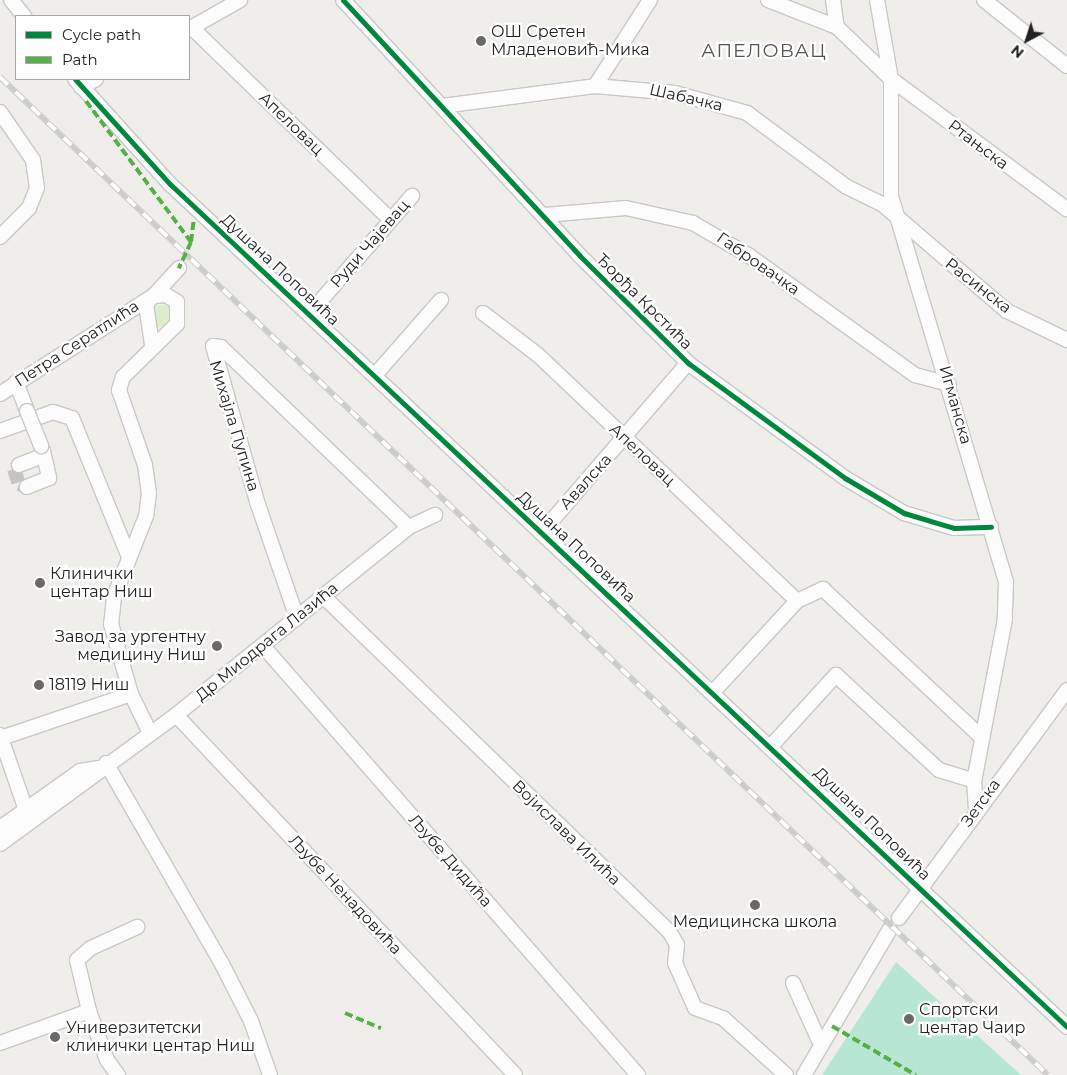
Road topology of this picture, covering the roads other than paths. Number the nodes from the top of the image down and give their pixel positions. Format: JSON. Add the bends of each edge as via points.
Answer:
{"nodes":[{"id":1,"x":11,"y":0,"type":"edge"},
{"id":2,"x":240,"y":0,"type":"edge"},
{"id":3,"x":343,"y":0,"type":"edge"},
{"id":4,"x":650,"y":0,"type":"edge"},
{"id":5,"x":768,"y":0,"type":"edge"},
{"id":6,"x":833,"y":0,"type":"edge"},
{"id":7,"x":877,"y":0,"type":"edge"},
{"id":8,"x":984,"y":0,"type":"edge"},
{"id":9,"x":23,"y":15,"type":"edge"},
{"id":10,"x":190,"y":28,"type":"edge"},
{"id":11,"x":838,"y":28,"type":"junction"},
{"id":12,"x":1067,"y":66,"type":"edge"},
{"id":13,"x":891,"y":79,"type":"junction"},
{"id":14,"x":92,"y":80,"type":"edge"},
{"id":15,"x":78,"y":83,"type":"edge"},
{"id":16,"x":595,"y":86,"type":"junction"},
{"id":17,"x":442,"y":106,"type":"junction"},
{"id":18,"x":0,"y":112,"type":"edge"},
{"id":19,"x":412,"y":196,"type":"dead end"},
{"id":20,"x":1067,"y":209,"type":"edge"},
{"id":21,"x":545,"y":214,"type":"junction"},
{"id":22,"x":899,"y":217,"type":"junction"},
{"id":23,"x":391,"y":220,"type":"junction"},
{"id":24,"x":0,"y":237,"type":"edge"},
{"id":25,"x":179,"y":268,"type":"dead end"},
{"id":26,"x":154,"y":296,"type":"junction"},
{"id":27,"x":441,"y":300,"type":"dead end"},
{"id":28,"x":309,"y":314,"type":"junction"},
{"id":29,"x":483,"y":314,"type":"dead end"},
{"id":30,"x":1067,"y":340,"type":"edge"},
{"id":31,"x":152,"y":345,"type":"junction"},
{"id":32,"x":688,"y":363,"type":"junction"},
{"id":33,"x":375,"y":375,"type":"junction"},
{"id":34,"x":16,"y":382,"type":"junction"},
{"id":35,"x":949,"y":384,"type":"junction"},
{"id":36,"x":0,"y":394,"type":"edge"},
{"id":37,"x":0,"y":431,"type":"edge"},
{"id":38,"x":625,"y":439,"type":"junction"},
{"id":39,"x":42,"y":449,"type":"junction"},
{"id":40,"x":19,"y":465,"type":"dead end"},
{"id":41,"x":27,"y":487,"type":"dead end"},
{"id":42,"x":434,"y":515,"type":"dead end"},
{"id":43,"x":991,"y":527,"type":"junction"},
{"id":44,"x":408,"y":528,"type":"junction"},
{"id":45,"x":542,"y":532,"type":"junction"},
{"id":46,"x":129,"y":557,"type":"junction"},
{"id":47,"x":323,"y":596,"type":"junction"},
{"id":48,"x":797,"y":601,"type":"junction"},
{"id":49,"x":296,"y":618,"type":"junction"},
{"id":50,"x":263,"y":646,"type":"junction"},
{"id":51,"x":1067,"y":690,"type":"edge"},
{"id":52,"x":714,"y":691,"type":"junction"},
{"id":53,"x":131,"y":694,"type":"junction"},
{"id":54,"x":176,"y":715,"type":"junction"},
{"id":55,"x":150,"y":732,"type":"junction"},
{"id":56,"x":0,"y":736,"type":"edge"},
{"id":57,"x":982,"y":738,"type":"junction"},
{"id":58,"x":772,"y":745,"type":"junction"},
{"id":59,"x":102,"y":766,"type":"junction"},
{"id":60,"x":974,"y":781,"type":"junction"},
{"id":61,"x":26,"y":810,"type":"junction"},
{"id":62,"x":976,"y":810,"type":"junction"},
{"id":63,"x":0,"y":828,"type":"edge"},
{"id":64,"x":0,"y":844,"type":"edge"},
{"id":65,"x":922,"y":888,"type":"junction"},
{"id":66,"x":137,"y":927,"type":"dead end"},
{"id":67,"x":793,"y":983,"type":"dead end"},
{"id":68,"x":89,"y":1011,"type":"junction"},
{"id":69,"x":1067,"y":1026,"type":"edge"},
{"id":70,"x":0,"y":1043,"type":"edge"},
{"id":71,"x":821,"y":1045,"type":"junction"},
{"id":72,"x":118,"y":1075,"type":"edge"},
{"id":73,"x":270,"y":1075,"type":"edge"},
{"id":74,"x":515,"y":1075,"type":"edge"},
{"id":75,"x":638,"y":1075,"type":"edge"},
{"id":76,"x":786,"y":1075,"type":"edge"},
{"id":77,"x":804,"y":1075,"type":"edge"}],
"edges":[{"from":1,"to":9,"type":"street"},
{"from":2,"to":10,"type":"street"},
{"from":3,"to":17,"type":"street","name":"Ђорђа Крстића"},
{"from":4,"to":16,"type":"street"},
{"from":5,"to":11,"type":"street"},
{"from":6,"to":11,"type":"street"},
{"from":7,"to":13,"type":"street","name":"Игманска"},
{"from":8,"to":12,"type":"street"},
{"from":10,"to":23,"type":"street","name":"Апеловац"},
{"from":11,"to":13,"type":"street","name":"Ртањска"},
{"from":13,"to":20,"type":"street","name":"Ртањска"},
{"from":13,"to":22,"type":"street","name":"Игманска","via":[[888,168]]},
{"from":14,"to":15,"type":"street"},
{"from":15,"to":28,"type":"street","name":"Душана Поповића","via":[[170,184]]},
{"from":16,"to":17,"type":"street","name":"Шабачка"},
{"from":16,"to":22,"type":"street","name":"Шабачка","via":[[675,93],[747,114],[847,187]]},
{"from":17,"to":21,"type":"street","name":"Ђорђа Крстића"},
{"from":18,"to":24,"type":"street","via":[[33,160],[37,180],[29,208]]},
{"from":19,"to":23,"type":"street","name":"Руди Чајевац"},
{"from":21,"to":32,"type":"street","name":"Ђорђа Крстића","via":[[580,256]]},
{"from":21,"to":35,"type":"street","name":"Габровачка","via":[[626,208],[693,222],[748,255],[915,375]]},
{"from":22,"to":30,"type":"street","name":"Расинска","via":[[922,242],[1007,311]]},
{"from":22,"to":35,"type":"street","name":"Игманска"},
{"from":23,"to":28,"type":"street","name":"Руди Чајевац"},
{"from":25,"to":26,"type":"street"},
{"from":26,"to":31,"type":"street","via":[[144,312]]},
{"from":26,"to":31,"type":"street","via":[[174,300],[180,314],[175,326]]},
{"from":26,"to":34,"type":"street","name":"Петра Сератлића"},
{"from":27,"to":33,"type":"street"},
{"from":28,"to":33,"type":"street","name":"Душана Поповића"},
{"from":29,"to":38,"type":"street","name":"Апеловац","via":[[538,355]]},
{"from":31,"to":46,"type":"street","via":[[119,386],[149,480],[146,516]]},
{"from":32,"to":38,"type":"street","name":"Авалска"},
{"from":32,"to":43,"type":"street","name":"Ђорђа Крстића","via":[[845,478],[904,513],[954,528]]},
{"from":33,"to":45,"type":"street","name":"Душана Поповића"},
{"from":34,"to":36,"type":"street","name":"Петра Сератлића"},
{"from":34,"to":39,"type":"street","bridge":true},
{"from":35,"to":43,"type":"street","name":"Игманска"},
{"from":37,"to":46,"type":"street","via":[[53,412],[72,418]]},
{"from":38,"to":45,"type":"street","name":"Авалска"},
{"from":38,"to":48,"type":"street","name":"Апеловац"},
{"from":39,"to":40,"type":"street","via":[[40,457]]},
{"from":39,"to":41,"type":"street","via":[[50,478]]},
{"from":42,"to":44,"type":"street","name":"Др Миодрага Лазића"},
{"from":43,"to":57,"type":"street","name":"Игманска","via":[[1007,598]]},
{"from":44,"to":47,"type":"street","name":"Др Миодрага Лазића"},
{"from":44,"to":49,"type":"street","name":"Михајла Пупина","via":[[221,347],[213,346],[258,505]]},
{"from":45,"to":52,"type":"street","name":"Душана Поповића"},
{"from":46,"to":53,"type":"street","via":[[110,624]]},
{"from":47,"to":49,"type":"street","name":"Др Миодрага Лазића"},
{"from":47,"to":76,"type":"street","name":"Војислава Илића","via":[[669,931],[677,945],[675,963],[695,1008],[723,1018]]},
{"from":48,"to":52,"type":"street"},
{"from":48,"to":57,"type":"street","via":[[823,589]]},
{"from":49,"to":50,"type":"street","name":"Др Миодрага Лазића"},
{"from":50,"to":54,"type":"street","name":"Др Миодрага Лазића"},
{"from":50,"to":75,"type":"street","name":"Љубе Дидића"},
{"from":51,"to":62,"type":"street","name":"Зетска"},
{"from":52,"to":58,"type":"street","name":"Душана Поповића"},
{"from":53,"to":55,"type":"street"},
{"from":53,"to":56,"type":"street"},
{"from":54,"to":55,"type":"street","name":"Др Миодрага Лазића"},
{"from":54,"to":74,"type":"street","name":"Љубе Ненадовића"},
{"from":55,"to":59,"type":"street","name":"Др Миодрага Лазића"},
{"from":56,"to":61,"type":"street"},
{"from":57,"to":60,"type":"street","name":"Игманска"},
{"from":58,"to":60,"type":"street","via":[[836,675],[939,770]]},
{"from":58,"to":65,"type":"street","name":"Душана Поповића"},
{"from":59,"to":61,"type":"street","name":"Др Миодрага Лазића","via":[[80,771]]},
{"from":59,"to":64,"type":"street","name":"Др Миодрага Лазића","via":[[88,781]]},
{"from":59,"to":73,"type":"street","via":[[222,964],[251,1021]]},
{"from":60,"to":62,"type":"street","name":"Игманска"},
{"from":61,"to":63,"type":"street","name":"Др Миодрага Лазића"},
{"from":62,"to":65,"type":"street","name":"Зетска"},
{"from":65,"to":69,"type":"street","name":"Душана Поповића"},
{"from":65,"to":71,"type":"street","name":"Зетска","via":[[895,923]]},
{"from":66,"to":68,"type":"street","via":[[91,948],[77,960]]},
{"from":67,"to":71,"type":"street"},
{"from":68,"to":70,"type":"street"},
{"from":68,"to":72,"type":"street","via":[[107,1060]]},
{"from":71,"to":77,"type":"street","name":"Зетска"}]}
